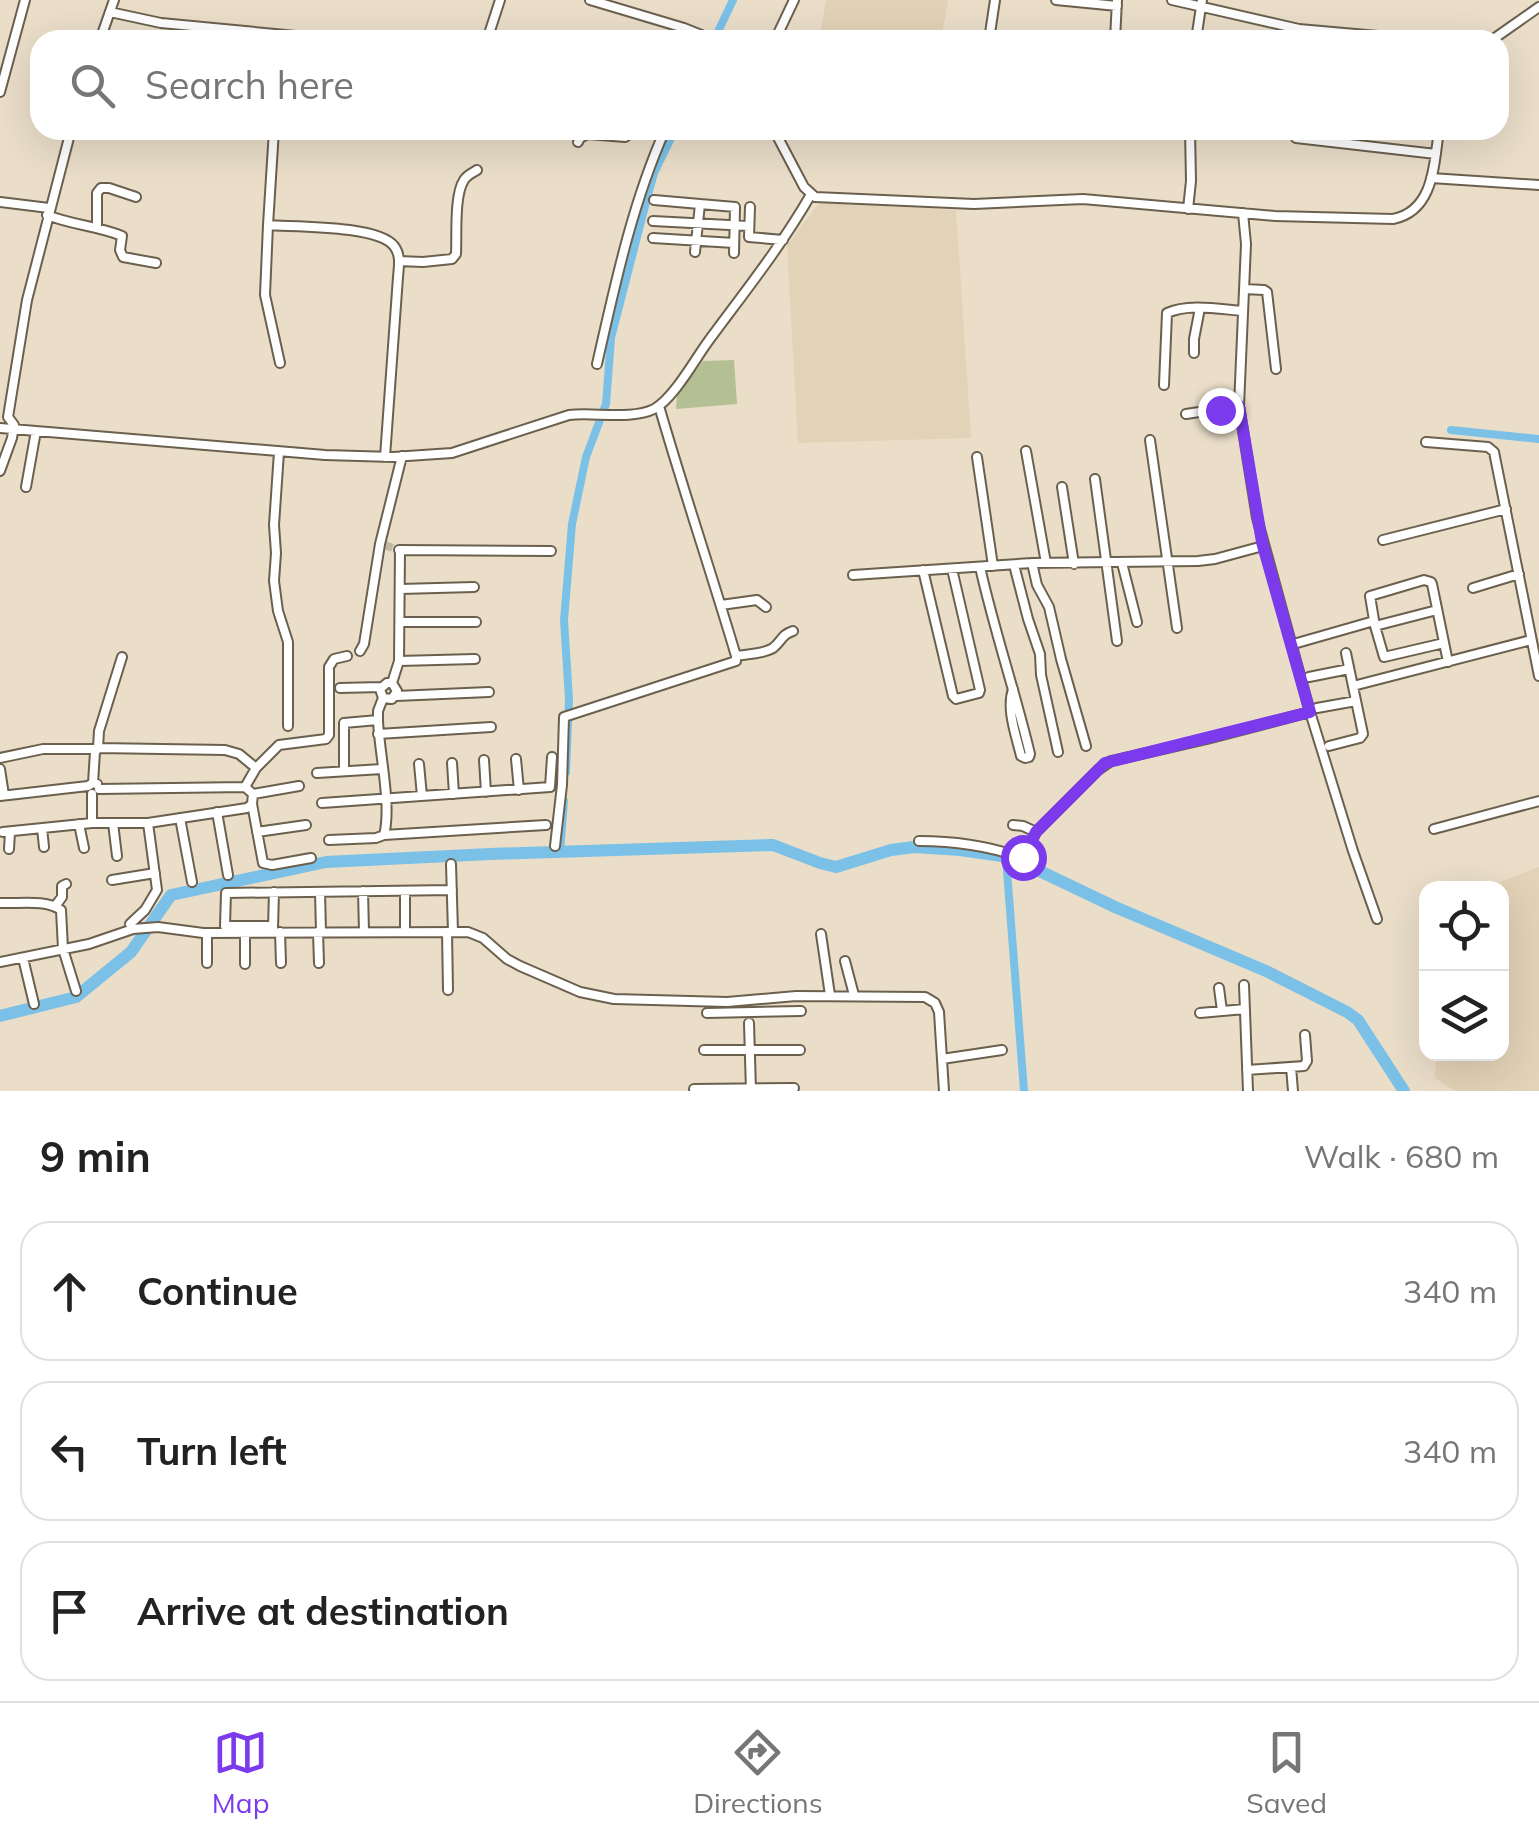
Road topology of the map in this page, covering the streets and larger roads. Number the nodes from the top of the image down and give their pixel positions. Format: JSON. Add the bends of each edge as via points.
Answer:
{"nodes":[{"id":1,"x":26,"y":0,"type":"edge"},
{"id":2,"x":114,"y":0,"type":"edge"},
{"id":3,"x":500,"y":0,"type":"edge"},
{"id":4,"x":590,"y":0,"type":"edge"},
{"id":5,"x":794,"y":0,"type":"edge"},
{"id":6,"x":995,"y":0,"type":"edge"},
{"id":7,"x":1056,"y":0,"type":"edge"},
{"id":8,"x":1172,"y":0,"type":"edge"},
{"id":9,"x":1117,"y":3,"type":"edge"},
{"id":10,"x":1201,"y":3,"type":"edge"},
{"id":11,"x":1539,"y":7,"type":"edge"},
{"id":12,"x":110,"y":12,"type":"junction"},
{"id":13,"x":104,"y":30,"type":"edge"},
{"id":14,"x":234,"y":30,"type":"edge"},
{"id":15,"x":490,"y":30,"type":"edge"},
{"id":16,"x":682,"y":30,"type":"edge"},
{"id":17,"x":780,"y":30,"type":"edge"},
{"id":18,"x":990,"y":30,"type":"edge"},
{"id":19,"x":1116,"y":30,"type":"edge"},
{"id":20,"x":1197,"y":30,"type":"edge"},
{"id":21,"x":1311,"y":30,"type":"edge"},
{"id":22,"x":1506,"y":30,"type":"edge"},
{"id":23,"x":0,"y":92,"type":"edge"},
{"id":24,"x":67,"y":140,"type":"edge"},
{"id":25,"x":273,"y":140,"type":"edge"},
{"id":26,"x":661,"y":140,"type":"edge"},
{"id":27,"x":779,"y":140,"type":"edge"},
{"id":28,"x":1190,"y":140,"type":"edge"},
{"id":29,"x":1314,"y":140,"type":"edge"},
{"id":30,"x":1438,"y":140,"type":"edge"},
{"id":31,"x":1436,"y":154,"type":"junction"},
{"id":32,"x":477,"y":170,"type":"dead end"},
{"id":33,"x":1431,"y":178,"type":"junction"},
{"id":34,"x":1539,"y":185,"type":"edge"},
{"id":35,"x":810,"y":196,"type":"junction"},
{"id":36,"x":136,"y":197,"type":"dead end"},
{"id":37,"x":654,"y":200,"type":"dead end"},
{"id":38,"x":0,"y":202,"type":"edge"},
{"id":39,"x":700,"y":204,"type":"junction"},
{"id":40,"x":750,"y":207,"type":"dead end"},
{"id":41,"x":1188,"y":208,"type":"junction"},
{"id":42,"x":48,"y":212,"type":"junction"},
{"id":43,"x":1243,"y":213,"type":"junction"},
{"id":44,"x":653,"y":220,"type":"dead end"},
{"id":45,"x":699,"y":223,"type":"junction"},
{"id":46,"x":268,"y":224,"type":"junction"},
{"id":47,"x":735,"y":224,"type":"junction"},
{"id":48,"x":748,"y":226,"type":"junction"},
{"id":49,"x":96,"y":228,"type":"junction"},
{"id":50,"x":653,"y":238,"type":"dead end"},
{"id":51,"x":782,"y":240,"type":"junction"},
{"id":52,"x":697,"y":241,"type":"junction"},
{"id":53,"x":695,"y":252,"type":"dead end"},
{"id":54,"x":399,"y":261,"type":"junction"},
{"id":55,"x":156,"y":263,"type":"dead end"},
{"id":56,"x":1244,"y":289,"type":"junction"},
{"id":57,"x":1200,"y":308,"type":"junction"},
{"id":58,"x":1243,"y":311,"type":"junction"},
{"id":59,"x":1194,"y":354,"type":"dead end"},
{"id":60,"x":280,"y":363,"type":"dead end"},
{"id":61,"x":597,"y":364,"type":"dead end"},
{"id":62,"x":1276,"y":369,"type":"dead end"},
{"id":63,"x":1164,"y":385,"type":"dead end"},
{"id":64,"x":659,"y":406,"type":"junction"},
{"id":65,"x":1240,"y":410,"type":"junction"},
{"id":66,"x":1186,"y":414,"type":"dead end"},
{"id":67,"x":8,"y":426,"type":"edge"},
{"id":68,"x":36,"y":431,"type":"junction"},
{"id":69,"x":1150,"y":440,"type":"dead end"},
{"id":70,"x":1426,"y":442,"type":"dead end"},
{"id":71,"x":1026,"y":451,"type":"dead end"},
{"id":72,"x":279,"y":452,"type":"junction"},
{"id":73,"x":386,"y":452,"type":"junction"},
{"id":74,"x":402,"y":456,"type":"junction"},
{"id":75,"x":977,"y":457,"type":"dead end"},
{"id":76,"x":0,"y":471,"type":"edge"},
{"id":77,"x":1094,"y":479,"type":"dead end"},
{"id":78,"x":26,"y":487,"type":"dead end"},
{"id":79,"x":1062,"y":487,"type":"dead end"},
{"id":80,"x":1506,"y":508,"type":"junction"},
{"id":81,"x":1382,"y":540,"type":"dead end"},
{"id":82,"x":1263,"y":546,"type":"junction"},
{"id":83,"x":551,"y":551,"type":"dead end"},
{"id":84,"x":1169,"y":561,"type":"junction"},
{"id":85,"x":1046,"y":563,"type":"junction"},
{"id":86,"x":1122,"y":563,"type":"junction"},
{"id":87,"x":1032,"y":564,"type":"junction"},
{"id":88,"x":1074,"y":564,"type":"junction"},
{"id":89,"x":1106,"y":564,"type":"junction"},
{"id":90,"x":1014,"y":565,"type":"junction"},
{"id":91,"x":993,"y":566,"type":"junction"},
{"id":92,"x":980,"y":567,"type":"junction"},
{"id":93,"x":952,"y":569,"type":"junction"},
{"id":94,"x":922,"y":570,"type":"junction"},
{"id":95,"x":1518,"y":574,"type":"junction"},
{"id":96,"x":853,"y":575,"type":"dead end"},
{"id":97,"x":474,"y":587,"type":"dead end"},
{"id":98,"x":1474,"y":588,"type":"dead end"},
{"id":99,"x":400,"y":589,"type":"junction"},
{"id":100,"x":1539,"y":600,"type":"edge"},
{"id":101,"x":1524,"y":604,"type":"junction"},
{"id":102,"x":721,"y":605,"type":"junction"},
{"id":103,"x":766,"y":606,"type":"dead end"},
{"id":104,"x":1438,"y":610,"type":"junction"},
{"id":105,"x":400,"y":622,"type":"junction"},
{"id":106,"x":476,"y":622,"type":"dead end"},
{"id":107,"x":1137,"y":622,"type":"dead end"},
{"id":108,"x":1374,"y":624,"type":"junction"},
{"id":109,"x":1177,"y":628,"type":"dead end"},
{"id":110,"x":793,"y":631,"type":"dead end"},
{"id":111,"x":1534,"y":640,"type":"edge"},
{"id":112,"x":1117,"y":641,"type":"dead end"},
{"id":113,"x":1297,"y":643,"type":"dead end"},
{"id":114,"x":1444,"y":643,"type":"junction"},
{"id":115,"x":360,"y":651,"type":"dead end"},
{"id":116,"x":1346,"y":653,"type":"dead end"},
{"id":117,"x":347,"y":656,"type":"dead end"},
{"id":118,"x":736,"y":656,"type":"junction"},
{"id":119,"x":122,"y":657,"type":"dead end"},
{"id":120,"x":476,"y":658,"type":"dead end"},
{"id":121,"x":399,"y":661,"type":"junction"},
{"id":122,"x":1448,"y":662,"type":"junction"},
{"id":123,"x":1349,"y":669,"type":"junction"},
{"id":124,"x":1539,"y":676,"type":"edge"},
{"id":125,"x":1309,"y":677,"type":"dead end"},
{"id":126,"x":392,"y":684,"type":"junction"},
{"id":127,"x":1353,"y":686,"type":"junction"},
{"id":128,"x":382,"y":687,"type":"junction"},
{"id":129,"x":340,"y":688,"type":"dead end"},
{"id":130,"x":1013,"y":688,"type":"junction"},
{"id":131,"x":489,"y":692,"type":"dead end"},
{"id":132,"x":396,"y":696,"type":"junction"},
{"id":133,"x":383,"y":698,"type":"junction"},
{"id":134,"x":1356,"y":701,"type":"junction"},
{"id":135,"x":1314,"y":710,"type":"junction"},
{"id":136,"x":378,"y":720,"type":"junction"},
{"id":137,"x":288,"y":726,"type":"dead end"},
{"id":138,"x":491,"y":727,"type":"dead end"},
{"id":139,"x":378,"y":734,"type":"junction"},
{"id":140,"x":1086,"y":746,"type":"dead end"},
{"id":141,"x":1329,"y":746,"type":"dead end"},
{"id":142,"x":97,"y":748,"type":"junction"},
{"id":143,"x":1058,"y":752,"type":"dead end"},
{"id":144,"x":552,"y":757,"type":"dead end"},
{"id":145,"x":0,"y":758,"type":"edge"},
{"id":146,"x":516,"y":759,"type":"dead end"},
{"id":147,"x":484,"y":760,"type":"dead end"},
{"id":148,"x":452,"y":763,"type":"dead end"},
{"id":149,"x":420,"y":764,"type":"dead end"},
{"id":150,"x":0,"y":768,"type":"edge"},
{"id":151,"x":256,"y":768,"type":"junction"},
{"id":152,"x":382,"y":769,"type":"junction"},
{"id":153,"x":344,"y":771,"type":"junction"},
{"id":154,"x":317,"y":773,"type":"dead end"},
{"id":155,"x":299,"y":786,"type":"dead end"},
{"id":156,"x":93,"y":788,"type":"junction"},
{"id":157,"x":518,"y":790,"type":"junction"},
{"id":158,"x":486,"y":792,"type":"junction"},
{"id":159,"x":454,"y":794,"type":"junction"},
{"id":160,"x":250,"y":795,"type":"junction"},
{"id":161,"x":2,"y":796,"type":"edge"},
{"id":162,"x":422,"y":796,"type":"junction"},
{"id":163,"x":385,"y":799,"type":"junction"},
{"id":164,"x":1539,"y":802,"type":"edge"},
{"id":165,"x":322,"y":803,"type":"dead end"},
{"id":166,"x":217,"y":812,"type":"junction"},
{"id":167,"x":180,"y":818,"type":"junction"},
{"id":168,"x":92,"y":823,"type":"junction"},
{"id":169,"x":112,"y":823,"type":"junction"},
{"id":170,"x":148,"y":823,"type":"junction"},
{"id":171,"x":79,"y":824,"type":"junction"},
{"id":172,"x":306,"y":825,"type":"dead end"},
{"id":173,"x":546,"y":825,"type":"dead end"},
{"id":174,"x":1013,"y":826,"type":"dead end"},
{"id":175,"x":42,"y":828,"type":"junction"},
{"id":176,"x":1434,"y":829,"type":"dead end"},
{"id":177,"x":6,"y":832,"type":"edge"},
{"id":178,"x":257,"y":832,"type":"junction"},
{"id":179,"x":1036,"y":832,"type":"junction"},
{"id":180,"x":384,"y":834,"type":"junction"},
{"id":181,"x":329,"y":840,"type":"dead end"},
{"id":182,"x":919,"y":841,"type":"dead end"},
{"id":183,"x":555,"y":846,"type":"dead end"},
{"id":184,"x":44,"y":848,"type":"dead end"},
{"id":185,"x":84,"y":848,"type":"dead end"},
{"id":186,"x":9,"y":849,"type":"dead end"},
{"id":187,"x":117,"y":856,"type":"dead end"},
{"id":188,"x":311,"y":858,"type":"dead end"},
{"id":189,"x":451,"y":864,"type":"dead end"},
{"id":190,"x":156,"y":873,"type":"junction"},
{"id":191,"x":228,"y":875,"type":"dead end"},
{"id":192,"x":112,"y":880,"type":"dead end"},
{"id":193,"x":192,"y":882,"type":"dead end"},
{"id":194,"x":66,"y":884,"type":"dead end"},
{"id":195,"x":452,"y":890,"type":"junction"},
{"id":196,"x":363,"y":891,"type":"junction"},
{"id":197,"x":405,"y":891,"type":"junction"},
{"id":198,"x":274,"y":892,"type":"junction"},
{"id":199,"x":320,"y":892,"type":"junction"},
{"id":200,"x":0,"y":903,"type":"edge"},
{"id":201,"x":56,"y":905,"type":"junction"},
{"id":202,"x":1377,"y":920,"type":"dead end"},
{"id":203,"x":132,"y":927,"type":"junction"},
{"id":204,"x":275,"y":930,"type":"junction"},
{"id":205,"x":207,"y":932,"type":"junction"},
{"id":206,"x":245,"y":932,"type":"junction"},
{"id":207,"x":320,"y":932,"type":"junction"},
{"id":208,"x":364,"y":932,"type":"junction"},
{"id":209,"x":405,"y":932,"type":"junction"},
{"id":210,"x":450,"y":932,"type":"junction"},
{"id":211,"x":820,"y":934,"type":"dead end"},
{"id":212,"x":64,"y":949,"type":"junction"},
{"id":213,"x":23,"y":958,"type":"junction"},
{"id":214,"x":845,"y":961,"type":"dead end"},
{"id":215,"x":0,"y":962,"type":"edge"},
{"id":216,"x":280,"y":963,"type":"dead end"},
{"id":217,"x":207,"y":964,"type":"dead end"},
{"id":218,"x":245,"y":964,"type":"dead end"},
{"id":219,"x":319,"y":964,"type":"dead end"},
{"id":220,"x":1244,"y":985,"type":"dead end"},
{"id":221,"x":1219,"y":988,"type":"dead end"},
{"id":222,"x":76,"y":990,"type":"dead end"},
{"id":223,"x":448,"y":990,"type":"dead end"},
{"id":224,"x":830,"y":995,"type":"junction"},
{"id":225,"x":854,"y":996,"type":"junction"},
{"id":226,"x":748,"y":1001,"type":"junction"},
{"id":227,"x":34,"y":1004,"type":"dead end"},
{"id":228,"x":1245,"y":1009,"type":"junction"},
{"id":229,"x":1222,"y":1010,"type":"junction"},
{"id":230,"x":800,"y":1011,"type":"dead end"},
{"id":231,"x":707,"y":1013,"type":"dead end"},
{"id":232,"x":1200,"y":1013,"type":"dead end"},
{"id":233,"x":748,"y":1016,"type":"junction"},
{"id":234,"x":1305,"y":1035,"type":"dead end"},
{"id":235,"x":704,"y":1050,"type":"dead end"},
{"id":236,"x":750,"y":1050,"type":"junction"},
{"id":237,"x":800,"y":1050,"type":"dead end"},
{"id":238,"x":1002,"y":1050,"type":"dead end"},
{"id":239,"x":942,"y":1059,"type":"junction"},
{"id":240,"x":1291,"y":1067,"type":"junction"},
{"id":241,"x":1247,"y":1070,"type":"junction"},
{"id":242,"x":794,"y":1088,"type":"dead end"},
{"id":243,"x":694,"y":1089,"type":"edge"},
{"id":244,"x":751,"y":1090,"type":"edge"},
{"id":245,"x":944,"y":1091,"type":"edge"},
{"id":246,"x":1248,"y":1091,"type":"edge"},
{"id":247,"x":1293,"y":1091,"type":"edge"}],
"edges":[{"from":1,"to":23,"type":"street"},
{"from":2,"to":12,"type":"street"},
{"from":3,"to":15,"type":"street"},
{"from":4,"to":16,"type":"street"},
{"from":5,"to":17,"type":"street"},
{"from":6,"to":18,"type":"street"},
{"from":7,"to":9,"type":"street"},
{"from":8,"to":10,"type":"street"},
{"from":9,"to":19,"type":"street"},
{"from":10,"to":20,"type":"street"},
{"from":10,"to":21,"type":"street"},
{"from":11,"to":22,"type":"street"},
{"from":12,"to":13,"type":"street"},
{"from":12,"to":14,"type":"street"},
{"from":24,"to":42,"type":"street"},
{"from":25,"to":46,"type":"street"},
{"from":26,"to":61,"type":"street","via":[[623,254]]},
{"from":27,"to":35,"type":"street"},
{"from":28,"to":41,"type":"street"},
{"from":29,"to":31,"type":"street"},
{"from":30,"to":31,"type":"street"},
{"from":31,"to":33,"type":"street"},
{"from":32,"to":54,"type":"street","via":[[462,184],[456,254]]},
{"from":33,"to":34,"type":"street"},
{"from":33,"to":43,"type":"street","via":[[1424,201],[1405,217]]},
{"from":35,"to":41,"type":"street","via":[[974,204],[1084,199]]},
{"from":35,"to":51,"type":"street"},
{"from":36,"to":49,"type":"street","via":[[101,188]]},
{"from":37,"to":39,"type":"street"},
{"from":38,"to":42,"type":"street"},
{"from":39,"to":45,"type":"street"},
{"from":39,"to":47,"type":"street","via":[[736,207]]},
{"from":40,"to":48,"type":"street"},
{"from":41,"to":43,"type":"street"},
{"from":42,"to":49,"type":"street"},
{"from":42,"to":67,"type":"street"},
{"from":43,"to":56,"type":"street"},
{"from":44,"to":45,"type":"street"},
{"from":45,"to":47,"type":"street"},
{"from":45,"to":52,"type":"street"},
{"from":46,"to":54,"type":"street","via":[[372,233],[388,239]]},
{"from":46,"to":60,"type":"street","via":[[265,295]]},
{"from":47,"to":48,"type":"street"},
{"from":47,"to":52,"type":"street","via":[[734,248]]},
{"from":48,"to":51,"type":"street","via":[[749,237]]},
{"from":49,"to":55,"type":"street","via":[[122,236],[123,256]]},
{"from":50,"to":52,"type":"street"},
{"from":51,"to":64,"type":"street"},
{"from":52,"to":53,"type":"street"},
{"from":54,"to":73,"type":"street"},
{"from":56,"to":58,"type":"street"},
{"from":56,"to":62,"type":"street","via":[[1267,292]]},
{"from":57,"to":58,"type":"street"},
{"from":57,"to":59,"type":"street"},
{"from":57,"to":63,"type":"street","via":[[1166,313]]},
{"from":58,"to":65,"type":"street"},
{"from":64,"to":74,"type":"street","via":[[642,413],[569,415],[452,453]]},
{"from":64,"to":102,"type":"street"},
{"from":65,"to":66,"type":"street"},
{"from":65,"to":82,"type":"street"},
{"from":67,"to":68,"type":"street"},
{"from":67,"to":76,"type":"street"},
{"from":68,"to":72,"type":"street"},
{"from":68,"to":78,"type":"street"},
{"from":69,"to":84,"type":"street"},
{"from":70,"to":80,"type":"street","via":[[1492,449]]},
{"from":71,"to":85,"type":"street"},
{"from":72,"to":73,"type":"street"},
{"from":72,"to":137,"type":"street","via":[[274,582],[287,640]]},
{"from":73,"to":74,"type":"street"},
{"from":74,"to":115,"type":"street"},
{"from":75,"to":91,"type":"street"},
{"from":77,"to":89,"type":"street"},
{"from":79,"to":88,"type":"street"},
{"from":80,"to":81,"type":"street"},
{"from":80,"to":95,"type":"street"},
{"from":82,"to":84,"type":"street","via":[[1210,560]]},
{"from":82,"to":135,"type":"street"},
{"from":83,"to":99,"type":"street","via":[[398,549]]},
{"from":84,"to":86,"type":"street"},
{"from":84,"to":109,"type":"street"},
{"from":85,"to":87,"type":"street"},
{"from":85,"to":88,"type":"street"},
{"from":86,"to":89,"type":"street"},
{"from":86,"to":107,"type":"street"},
{"from":87,"to":90,"type":"street"},
{"from":87,"to":140,"type":"street"},
{"from":88,"to":89,"type":"street"},
{"from":89,"to":112,"type":"street"},
{"from":90,"to":91,"type":"street"},
{"from":90,"to":143,"type":"street"},
{"from":91,"to":92,"type":"street"},
{"from":92,"to":93,"type":"street"},
{"from":92,"to":130,"type":"street"},
{"from":93,"to":94,"type":"street"},
{"from":93,"to":94,"type":"street","via":[[980,690],[956,698]]},
{"from":94,"to":96,"type":"street"},
{"from":95,"to":98,"type":"street"},
{"from":95,"to":101,"type":"street"},
{"from":97,"to":99,"type":"street"},
{"from":99,"to":105,"type":"street"},
{"from":100,"to":101,"type":"street"},
{"from":101,"to":111,"type":"street"},
{"from":102,"to":103,"type":"street","via":[[757,600]]},
{"from":102,"to":118,"type":"street"},
{"from":104,"to":108,"type":"street"},
{"from":104,"to":108,"type":"street","via":[[1432,584],[1424,580],[1372,594]]},
{"from":104,"to":114,"type":"street"},
{"from":105,"to":106,"type":"street"},
{"from":105,"to":121,"type":"street"},
{"from":108,"to":113,"type":"street"},
{"from":108,"to":114,"type":"street","via":[[1384,656]]},
{"from":110,"to":118,"type":"street","via":[[768,650]]},
{"from":111,"to":122,"type":"street"},
{"from":111,"to":124,"type":"street"},
{"from":114,"to":122,"type":"street"},
{"from":116,"to":123,"type":"street"},
{"from":117,"to":151,"type":"street","via":[[329,667],[328,735],[279,745]]},
{"from":118,"to":183,"type":"street","via":[[732,663],[569,716]]},
{"from":119,"to":142,"type":"street"},
{"from":120,"to":121,"type":"street"},
{"from":121,"to":126,"type":"street"},
{"from":122,"to":127,"type":"street"},
{"from":123,"to":125,"type":"street"},
{"from":123,"to":127,"type":"street"},
{"from":126,"to":128,"type":"street"},
{"from":126,"to":132,"type":"street"},
{"from":127,"to":134,"type":"street"},
{"from":128,"to":129,"type":"street"},
{"from":128,"to":133,"type":"street"},
{"from":130,"to":130,"type":"street","via":[[1010,709],[1020,756],[1030,757]]},
{"from":131,"to":132,"type":"street"},
{"from":132,"to":133,"type":"street"},
{"from":133,"to":136,"type":"street"},
{"from":134,"to":135,"type":"street"},
{"from":134,"to":141,"type":"street","via":[[1362,737]]},
{"from":135,"to":179,"type":"street","via":[[1105,763]]},
{"from":135,"to":202,"type":"street"},
{"from":136,"to":139,"type":"street"},
{"from":136,"to":153,"type":"street","via":[[344,723]]},
{"from":138,"to":139,"type":"street"},
{"from":139,"to":152,"type":"street"},
{"from":142,"to":145,"type":"street"},
{"from":142,"to":151,"type":"street","via":[[225,750]]},
{"from":142,"to":156,"type":"street"},
{"from":144,"to":157,"type":"street","via":[[550,788]]},
{"from":146,"to":157,"type":"street"},
{"from":147,"to":158,"type":"street"},
{"from":148,"to":159,"type":"street"},
{"from":149,"to":162,"type":"street"},
{"from":150,"to":161,"type":"street"},
{"from":151,"to":160,"type":"street"},
{"from":152,"to":153,"type":"street"},
{"from":152,"to":163,"type":"street"},
{"from":153,"to":154,"type":"street"},
{"from":155,"to":160,"type":"street"},
{"from":156,"to":160,"type":"street"},
{"from":156,"to":161,"type":"street"},
{"from":156,"to":168,"type":"street"},
{"from":157,"to":158,"type":"street"},
{"from":158,"to":159,"type":"street"},
{"from":159,"to":162,"type":"street"},
{"from":160,"to":166,"type":"street","via":[[246,808]]},
{"from":160,"to":178,"type":"street"},
{"from":162,"to":163,"type":"street"},
{"from":163,"to":165,"type":"street"},
{"from":163,"to":180,"type":"street"},
{"from":164,"to":176,"type":"street"},
{"from":166,"to":167,"type":"street"},
{"from":166,"to":191,"type":"street"},
{"from":167,"to":170,"type":"street"},
{"from":167,"to":193,"type":"street"},
{"from":168,"to":169,"type":"street"},
{"from":168,"to":171,"type":"street"},
{"from":169,"to":170,"type":"street"},
{"from":169,"to":187,"type":"street"},
{"from":170,"to":190,"type":"street"},
{"from":171,"to":175,"type":"street"},
{"from":171,"to":185,"type":"street"},
{"from":172,"to":178,"type":"street"},
{"from":173,"to":180,"type":"street"},
{"from":174,"to":179,"type":"street"},
{"from":175,"to":177,"type":"street"},
{"from":175,"to":184,"type":"street"},
{"from":177,"to":186,"type":"street"},
{"from":178,"to":188,"type":"street","via":[[263,863]]},
{"from":179,"to":182,"type":"street","via":[[1020,858]]},
{"from":180,"to":181,"type":"street"},
{"from":189,"to":195,"type":"street"},
{"from":190,"to":192,"type":"street"},
{"from":190,"to":203,"type":"street","via":[[156,895]]},
{"from":194,"to":201,"type":"street"},
{"from":195,"to":197,"type":"street"},
{"from":195,"to":210,"type":"street"},
{"from":196,"to":197,"type":"street"},
{"from":196,"to":199,"type":"street"},
{"from":196,"to":208,"type":"street"},
{"from":197,"to":209,"type":"street"},
{"from":198,"to":199,"type":"street"},
{"from":198,"to":204,"type":"street"},
{"from":198,"to":204,"type":"street","via":[[224,895],[225,926]]},
{"from":199,"to":207,"type":"street"},
{"from":200,"to":201,"type":"street"},
{"from":201,"to":212,"type":"street"},
{"from":203,"to":205,"type":"street"},
{"from":203,"to":212,"type":"street"},
{"from":204,"to":206,"type":"street"},
{"from":204,"to":207,"type":"street"},
{"from":204,"to":216,"type":"street"},
{"from":205,"to":206,"type":"street"},
{"from":205,"to":217,"type":"street"},
{"from":206,"to":218,"type":"street"},
{"from":207,"to":208,"type":"street"},
{"from":207,"to":219,"type":"street"},
{"from":208,"to":209,"type":"street"},
{"from":209,"to":210,"type":"street"},
{"from":210,"to":223,"type":"street"},
{"from":210,"to":226,"type":"street","via":[[476,934],[507,959],[580,992],[625,1000]]},
{"from":211,"to":224,"type":"street"},
{"from":212,"to":213,"type":"street"},
{"from":212,"to":222,"type":"street"},
{"from":213,"to":215,"type":"street"},
{"from":213,"to":227,"type":"street"},
{"from":214,"to":225,"type":"street"},
{"from":220,"to":228,"type":"street"},
{"from":221,"to":229,"type":"street"},
{"from":224,"to":225,"type":"street"},
{"from":224,"to":226,"type":"street"},
{"from":225,"to":239,"type":"street","via":[[931,999],[938,1007]]},
{"from":226,"to":233,"type":"street"},
{"from":228,"to":229,"type":"street"},
{"from":228,"to":241,"type":"street"},
{"from":229,"to":232,"type":"street"},
{"from":230,"to":233,"type":"street"},
{"from":231,"to":233,"type":"street"},
{"from":233,"to":236,"type":"street"},
{"from":234,"to":240,"type":"street","via":[[1306,1064]]},
{"from":235,"to":236,"type":"street"},
{"from":236,"to":237,"type":"street"},
{"from":236,"to":244,"type":"street"},
{"from":238,"to":239,"type":"street"},
{"from":239,"to":245,"type":"street"},
{"from":240,"to":241,"type":"street"},
{"from":240,"to":247,"type":"street"},
{"from":241,"to":246,"type":"street"},
{"from":242,"to":244,"type":"street"},
{"from":243,"to":244,"type":"street"}]}
